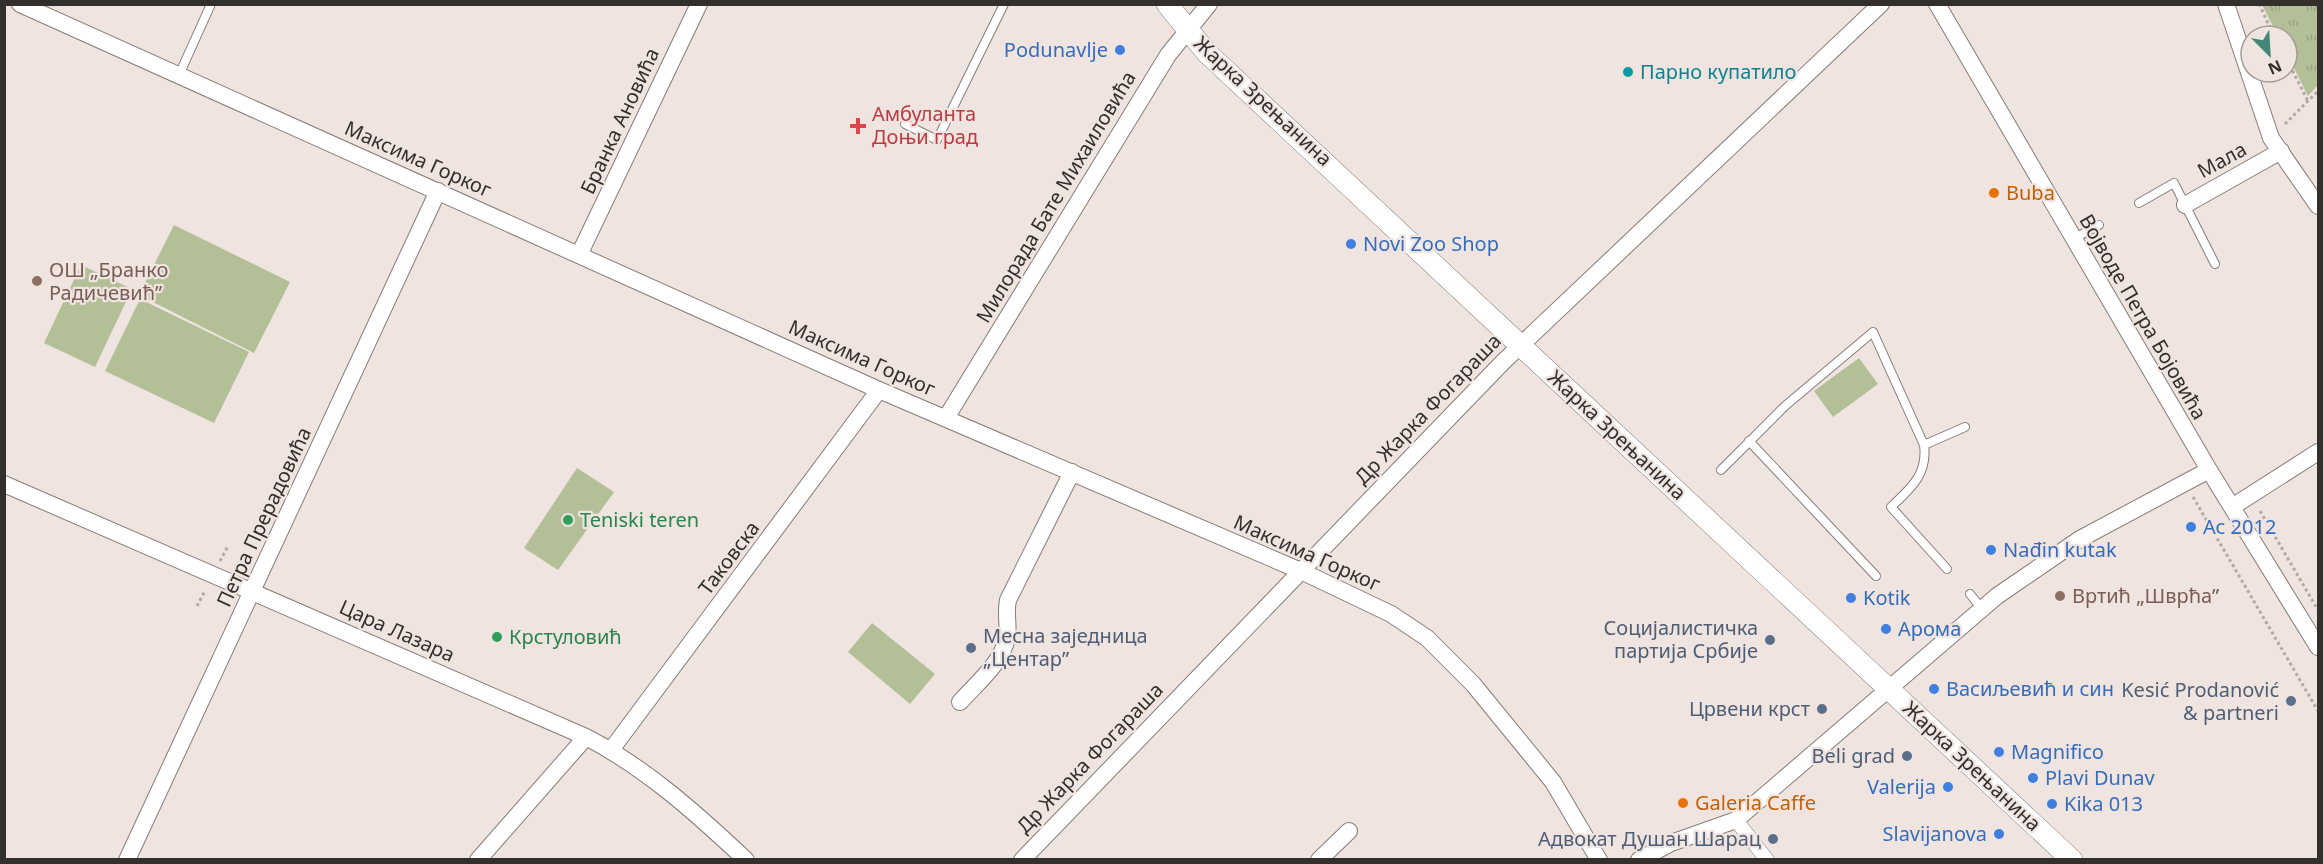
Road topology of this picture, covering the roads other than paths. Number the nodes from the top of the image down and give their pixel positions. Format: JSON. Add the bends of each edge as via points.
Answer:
{"nodes":[{"id":1,"x":20,"y":4,"type":"edge"},
{"id":2,"x":211,"y":4,"type":"edge"},
{"id":3,"x":699,"y":4,"type":"edge"},
{"id":4,"x":1004,"y":4,"type":"edge"},
{"id":5,"x":1167,"y":4,"type":"edge"},
{"id":6,"x":1209,"y":4,"type":"edge"},
{"id":7,"x":1881,"y":4,"type":"edge"},
{"id":8,"x":1937,"y":4,"type":"edge"},
{"id":9,"x":2226,"y":4,"type":"edge"},
{"id":10,"x":1187,"y":28,"type":"junction"},
{"id":11,"x":179,"y":75,"type":"junction"},
{"id":12,"x":905,"y":124,"type":"dead end"},
{"id":13,"x":2276,"y":145,"type":"junction"},
{"id":14,"x":438,"y":191,"type":"junction"},
{"id":15,"x":2139,"y":203,"type":"dead end"},
{"id":16,"x":2185,"y":205,"type":"junction"},
{"id":17,"x":2319,"y":206,"type":"edge"},
{"id":18,"x":2099,"y":225,"type":"dead end"},
{"id":19,"x":2073,"y":239,"type":"junction"},
{"id":20,"x":579,"y":255,"type":"junction"},
{"id":21,"x":2215,"y":264,"type":"dead end"},
{"id":22,"x":1521,"y":344,"type":"junction"},
{"id":23,"x":879,"y":390,"type":"junction"},
{"id":24,"x":946,"y":418,"type":"junction"},
{"id":25,"x":1965,"y":427,"type":"dead end"},
{"id":26,"x":1749,"y":441,"type":"junction"},
{"id":27,"x":1924,"y":445,"type":"junction"},
{"id":28,"x":2319,"y":452,"type":"edge"},
{"id":29,"x":1721,"y":470,"type":"dead end"},
{"id":30,"x":2209,"y":470,"type":"junction"},
{"id":31,"x":1072,"y":472,"type":"junction"},
{"id":32,"x":4,"y":484,"type":"edge"},
{"id":33,"x":2232,"y":507,"type":"junction"},
{"id":34,"x":1947,"y":569,"type":"dead end"},
{"id":35,"x":1301,"y":571,"type":"junction"},
{"id":36,"x":1876,"y":576,"type":"dead end"},
{"id":37,"x":253,"y":592,"type":"junction"},
{"id":38,"x":1970,"y":594,"type":"dead end"},
{"id":39,"x":1982,"y":609,"type":"junction"},
{"id":40,"x":2319,"y":647,"type":"edge"},
{"id":41,"x":1890,"y":690,"type":"junction"},
{"id":42,"x":960,"y":702,"type":"dead end"},
{"id":43,"x":586,"y":737,"type":"junction"},
{"id":44,"x":611,"y":750,"type":"junction"},
{"id":45,"x":1736,"y":820,"type":"junction"},
{"id":46,"x":1349,"y":831,"type":"dead end"},
{"id":47,"x":128,"y":860,"type":"edge"},
{"id":48,"x":478,"y":860,"type":"edge"},
{"id":49,"x":746,"y":860,"type":"edge"},
{"id":50,"x":1022,"y":860,"type":"edge"},
{"id":51,"x":1319,"y":860,"type":"edge"},
{"id":52,"x":1599,"y":860,"type":"edge"},
{"id":53,"x":1639,"y":860,"type":"edge"},
{"id":54,"x":1767,"y":860,"type":"edge"},
{"id":55,"x":2072,"y":860,"type":"edge"}],
"edges":[{"from":1,"to":11,"type":"street","name":"Максима Горког"},
{"from":2,"to":11,"type":"lane"},
{"from":3,"to":20,"type":"street","name":"Бранка Ановића"},
{"from":4,"to":12,"type":"lane","via":[[937,140]]},
{"from":5,"to":10,"type":"street","name":"Жарка Зрењанина"},
{"from":6,"to":10,"type":"street","name":"Милорада Бате Михаиловића"},
{"from":7,"to":22,"type":"street","name":"Др Жарка Фогараша"},
{"from":8,"to":19,"type":"street","name":"Војводе Петра Бојовића"},
{"from":9,"to":13,"type":"street"},
{"from":10,"to":22,"type":"street","name":"Жарка Зрењанина","via":[[1208,52]]},
{"from":10,"to":24,"type":"street","name":"Милорада Бате Михаиловића"},
{"from":11,"to":14,"type":"street","name":"Максима Горког"},
{"from":13,"to":16,"type":"street","name":"Мала"},
{"from":13,"to":17,"type":"street"},
{"from":14,"to":20,"type":"street","name":"Максима Горког"},
{"from":14,"to":37,"type":"street","name":"Петра Прерадовића"},
{"from":15,"to":16,"type":"lane","via":[[2174,183]]},
{"from":16,"to":21,"type":"lane"},
{"from":18,"to":19,"type":"lane"},
{"from":19,"to":30,"type":"street","name":"Војводе Петра Бојовића"},
{"from":20,"to":23,"type":"street","name":"Максима Горког"},
{"from":22,"to":35,"type":"street","name":"Др Жарка Фогараша"},
{"from":22,"to":41,"type":"street","name":"Жарка Зрењанина","via":[[1692,500]]},
{"from":23,"to":24,"type":"street","name":"Максима Горког"},
{"from":23,"to":44,"type":"street","name":"Таковска"},
{"from":24,"to":31,"type":"street","name":"Максима Горког"},
{"from":25,"to":27,"type":"lane"},
{"from":26,"to":27,"type":"lane","via":[[1873,332]]},
{"from":26,"to":29,"type":"lane"},
{"from":26,"to":36,"type":"lane"},
{"from":27,"to":34,"type":"lane","via":[[1926,459],[1916,483],[1891,507]]},
{"from":28,"to":33,"type":"street"},
{"from":30,"to":33,"type":"street","name":"Војводе Петра Бојовића"},
{"from":30,"to":39,"type":"street","via":[[2080,539]]},
{"from":31,"to":35,"type":"street","name":"Максима Горког"},
{"from":31,"to":42,"type":"street","via":[[1008,600],[1008,636],[1000,656]]},
{"from":32,"to":37,"type":"street","name":"Цара Лазара"},
{"from":33,"to":40,"type":"street","name":"Војводе Петра Бојовића"},
{"from":35,"to":50,"type":"street","name":"Др Жарка Фогараша"},
{"from":35,"to":52,"type":"street","name":"Максима Горког","via":[[1391,614],[1448,656],[1553,782]]},
{"from":37,"to":43,"type":"street","name":"Цара Лазара"},
{"from":37,"to":47,"type":"street","name":"Петра Прерадовића"},
{"from":38,"to":39,"type":"lane"},
{"from":39,"to":41,"type":"street"},
{"from":41,"to":45,"type":"street"},
{"from":41,"to":55,"type":"street","name":"Жарка Зрењанина"},
{"from":43,"to":44,"type":"street","name":"Цара Лазара"},
{"from":43,"to":48,"type":"street"},
{"from":44,"to":49,"type":"street","name":"Цара Лазара","via":[[668,790]]},
{"from":45,"to":53,"type":"street","via":[[1671,843]]},
{"from":45,"to":54,"type":"street"},
{"from":46,"to":51,"type":"street"}]}
